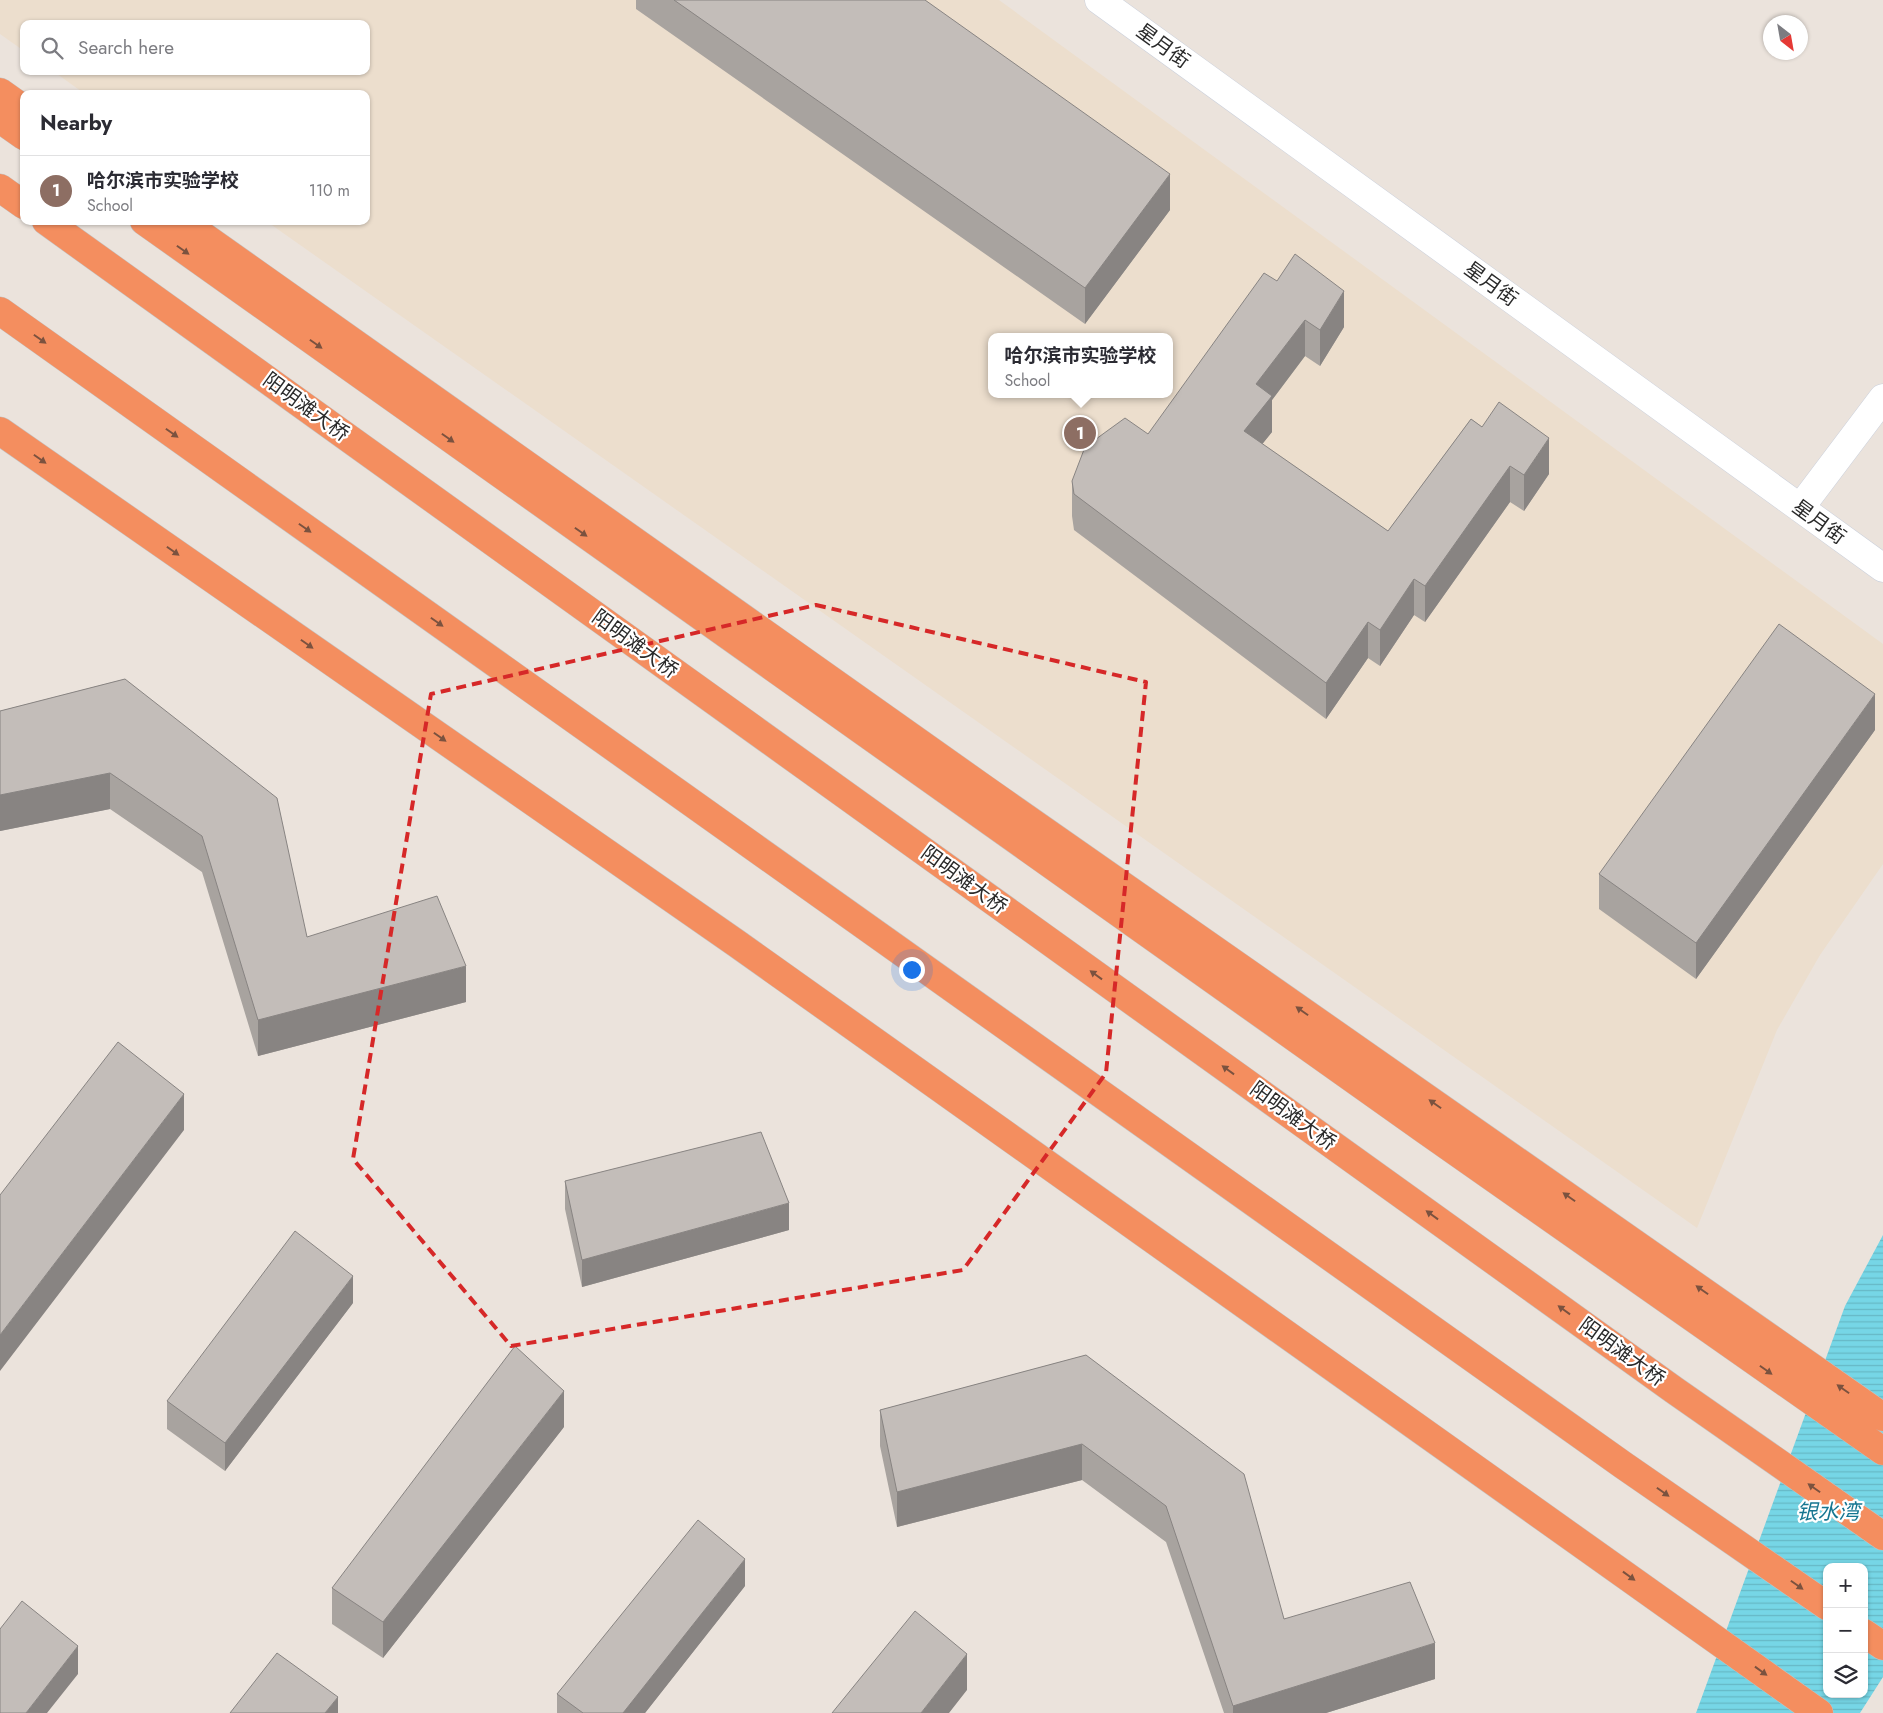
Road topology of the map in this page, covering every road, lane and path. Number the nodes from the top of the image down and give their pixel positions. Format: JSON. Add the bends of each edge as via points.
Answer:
{"nodes":[{"id":1,"x":1099,"y":0,"type":"edge"},
{"id":2,"x":0,"y":92,"type":"edge"},
{"id":3,"x":20,"y":106,"type":"edge"},
{"id":4,"x":0,"y":119,"type":"edge"},
{"id":5,"x":20,"y":133,"type":"edge"},
{"id":6,"x":0,"y":188,"type":"edge"},
{"id":7,"x":20,"y":202,"type":"edge"},
{"id":8,"x":52,"y":225,"type":"edge"},
{"id":9,"x":150,"y":225,"type":"edge"},
{"id":10,"x":188,"y":225,"type":"edge"},
{"id":11,"x":0,"y":311,"type":"edge"},
{"id":12,"x":1883,"y":398,"type":"edge"},
{"id":13,"x":0,"y":431,"type":"edge"},
{"id":14,"x":1800,"y":508,"type":"junction"},
{"id":15,"x":1883,"y":568,"type":"edge"},
{"id":16,"x":1883,"y":1417,"type":"edge"},
{"id":17,"x":1883,"y":1451,"type":"edge"},
{"id":18,"x":1883,"y":1536,"type":"edge"},
{"id":19,"x":1823,"y":1603,"type":"edge"},
{"id":20,"x":1868,"y":1635,"type":"edge"},
{"id":21,"x":1883,"y":1646,"type":"edge"},
{"id":22,"x":1819,"y":1713,"type":"edge"}],
"edges":[{"from":1,"to":14,"type":"street","name":"星月街"},
{"from":2,"to":3,"type":"highway"},
{"from":4,"to":5,"type":"highway"},
{"from":6,"to":7,"type":"highway"},
{"from":18,"to":8,"type":"highway","name":"阳明滩大桥","one_way":true,"via":[[1674,1390]]},
{"from":9,"to":17,"type":"highway","one_way":true},
{"from":16,"to":10,"type":"highway","one_way":true,"via":[[994,796]]},
{"from":11,"to":19,"type":"highway","one_way":true},
{"from":12,"to":14,"type":"street"},
{"from":13,"to":22,"type":"highway","one_way":true,"via":[[736,943]]},
{"from":14,"to":15,"type":"street","name":"星月街"},
{"from":20,"to":21,"type":"highway"}]}
